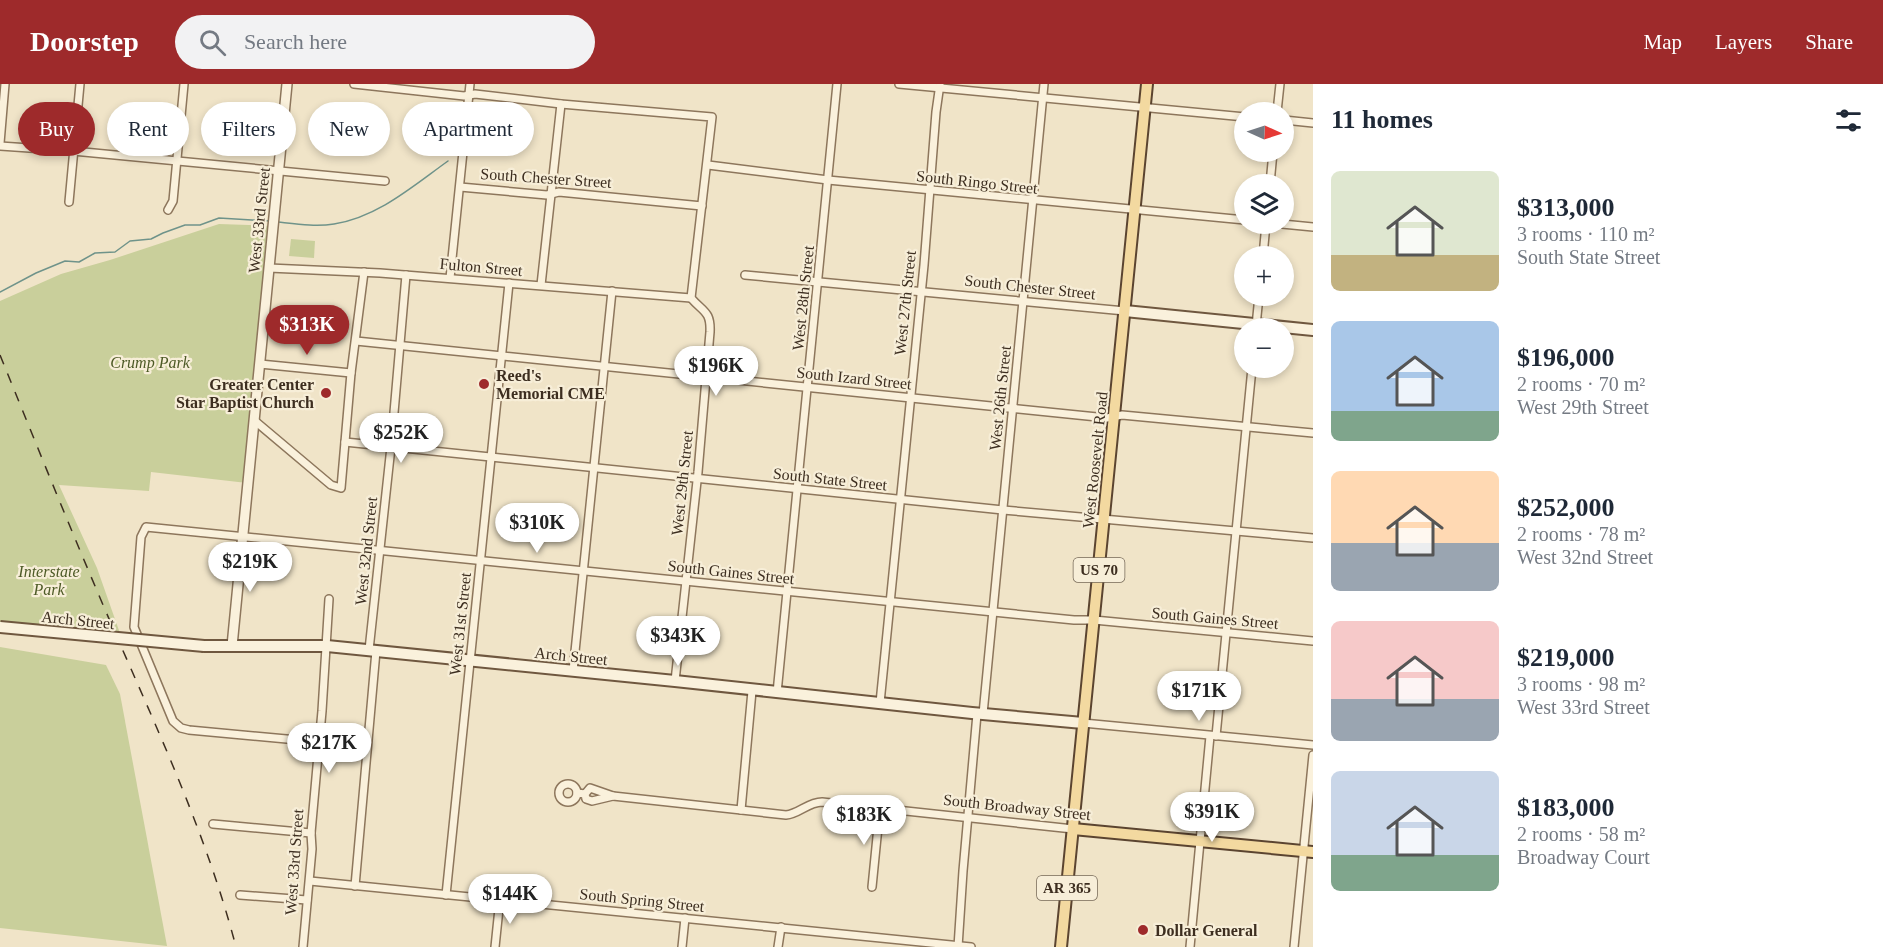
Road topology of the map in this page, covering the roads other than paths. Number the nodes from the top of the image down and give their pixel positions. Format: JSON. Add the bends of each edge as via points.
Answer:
{"nodes":[{"id":1,"x":5,"y":84,"type":"edge"},
{"id":2,"x":80,"y":84,"type":"edge"},
{"id":3,"x":184,"y":84,"type":"edge"},
{"id":4,"x":287,"y":84,"type":"edge"},
{"id":5,"x":354,"y":84,"type":"edge"},
{"id":6,"x":470,"y":84,"type":"edge"},
{"id":7,"x":837,"y":84,"type":"edge"},
{"id":8,"x":899,"y":84,"type":"edge"},
{"id":9,"x":1044,"y":84,"type":"edge"},
{"id":10,"x":1147,"y":84,"type":"edge"},
{"id":11,"x":1280,"y":84,"type":"edge"},
{"id":12,"x":377,"y":85,"type":"edge"},
{"id":13,"x":940,"y":86,"type":"edge"},
{"id":14,"x":468,"y":96,"type":"junction"},
{"id":15,"x":1043,"y":97,"type":"junction"},
{"id":16,"x":78,"y":102,"type":"edge"},
{"id":17,"x":1278,"y":102,"type":"edge"},
{"id":18,"x":561,"y":104,"type":"junction"},
{"id":19,"x":1144,"y":107,"type":"junction"},
{"id":20,"x":1234,"y":116,"type":"edge"},
{"id":21,"x":1294,"y":121,"type":"edge"},
{"id":22,"x":1313,"y":123,"type":"edge"},
{"id":23,"x":0,"y":144,"type":"edge"},
{"id":24,"x":18,"y":146,"type":"edge"},
{"id":25,"x":95,"y":153,"type":"edge"},
{"id":26,"x":73,"y":156,"type":"edge"},
{"id":27,"x":177,"y":161,"type":"junction"},
{"id":28,"x":708,"y":165,"type":"junction"},
{"id":29,"x":279,"y":171,"type":"junction"},
{"id":30,"x":828,"y":180,"type":"junction"},
{"id":31,"x":385,"y":181,"type":"dead end"},
{"id":32,"x":460,"y":187,"type":"junction"},
{"id":33,"x":930,"y":191,"type":"junction"},
{"id":34,"x":551,"y":195,"type":"junction"},
{"id":35,"x":1033,"y":201,"type":"junction"},
{"id":36,"x":69,"y":202,"type":"dead end"},
{"id":37,"x":702,"y":206,"type":"junction"},
{"id":38,"x":1135,"y":209,"type":"junction"},
{"id":39,"x":168,"y":210,"type":"dead end"},
{"id":40,"x":1234,"y":219,"type":"edge"},
{"id":41,"x":1294,"y":225,"type":"edge"},
{"id":42,"x":1313,"y":227,"type":"edge"},
{"id":43,"x":269,"y":268,"type":"junction"},
{"id":44,"x":364,"y":272,"type":"junction"},
{"id":45,"x":406,"y":275,"type":"junction"},
{"id":46,"x":745,"y":275,"type":"dead end"},
{"id":47,"x":450,"y":278,"type":"junction"},
{"id":48,"x":818,"y":281,"type":"junction"},
{"id":49,"x":509,"y":283,"type":"junction"},
{"id":50,"x":541,"y":285,"type":"junction"},
{"id":51,"x":612,"y":291,"type":"junction"},
{"id":52,"x":921,"y":291,"type":"junction"},
{"id":53,"x":691,"y":298,"type":"junction"},
{"id":54,"x":1023,"y":302,"type":"junction"},
{"id":55,"x":1125,"y":311,"type":"junction"},
{"id":56,"x":1234,"y":323,"type":"edge"},
{"id":57,"x":1294,"y":329,"type":"edge"},
{"id":58,"x":1313,"y":330,"type":"edge"},
{"id":59,"x":356,"y":341,"type":"junction"},
{"id":60,"x":400,"y":345,"type":"junction"},
{"id":61,"x":502,"y":356,"type":"junction"},
{"id":62,"x":260,"y":364,"type":"junction"},
{"id":63,"x":605,"y":366,"type":"junction"},
{"id":64,"x":351,"y":374,"type":"junction"},
{"id":65,"x":706,"y":376,"type":"junction"},
{"id":66,"x":1251,"y":378,"type":"edge"},
{"id":67,"x":808,"y":387,"type":"junction"},
{"id":68,"x":910,"y":398,"type":"junction"},
{"id":69,"x":1013,"y":407,"type":"junction"},
{"id":70,"x":1114,"y":416,"type":"junction"},
{"id":71,"x":255,"y":421,"type":"junction"},
{"id":72,"x":1246,"y":426,"type":"junction"},
{"id":73,"x":1313,"y":433,"type":"edge"},
{"id":74,"x":345,"y":442,"type":"junction"},
{"id":75,"x":391,"y":447,"type":"junction"},
{"id":76,"x":491,"y":457,"type":"junction"},
{"id":77,"x":594,"y":468,"type":"junction"},
{"id":78,"x":697,"y":479,"type":"junction"},
{"id":79,"x":798,"y":489,"type":"junction"},
{"id":80,"x":900,"y":499,"type":"junction"},
{"id":81,"x":1003,"y":510,"type":"junction"},
{"id":82,"x":1103,"y":520,"type":"junction"},
{"id":83,"x":1236,"y":531,"type":"junction"},
{"id":84,"x":242,"y":537,"type":"junction"},
{"id":85,"x":1313,"y":538,"type":"edge"},
{"id":86,"x":379,"y":550,"type":"junction"},
{"id":87,"x":481,"y":561,"type":"junction"},
{"id":88,"x":583,"y":571,"type":"junction"},
{"id":89,"x":685,"y":581,"type":"junction"},
{"id":90,"x":788,"y":592,"type":"junction"},
{"id":91,"x":329,"y":599,"type":"dead end"},
{"id":92,"x":890,"y":602,"type":"junction"},
{"id":93,"x":993,"y":612,"type":"junction"},
{"id":94,"x":1094,"y":620,"type":"junction"},
{"id":95,"x":0,"y":627,"type":"edge"},
{"id":96,"x":1226,"y":633,"type":"junction"},
{"id":97,"x":1313,"y":641,"type":"edge"},
{"id":98,"x":232,"y":646,"type":"junction"},
{"id":99,"x":327,"y":646,"type":"junction"},
{"id":100,"x":373,"y":651,"type":"junction"},
{"id":101,"x":471,"y":661,"type":"junction"},
{"id":102,"x":573,"y":671,"type":"junction"},
{"id":103,"x":675,"y":681,"type":"junction"},
{"id":104,"x":752,"y":691,"type":"junction"},
{"id":105,"x":777,"y":693,"type":"junction"},
{"id":106,"x":880,"y":704,"type":"junction"},
{"id":107,"x":980,"y":714,"type":"junction"},
{"id":108,"x":1083,"y":723,"type":"junction"},
{"id":109,"x":1213,"y":736,"type":"junction"},
{"id":110,"x":319,"y":742,"type":"junction"},
{"id":111,"x":1313,"y":745,"type":"edge"},
{"id":112,"x":1313,"y":754,"type":"edge"},
{"id":113,"x":581,"y":794,"type":"dead end"},
{"id":114,"x":880,"y":807,"type":"junction"},
{"id":115,"x":741,"y":810,"type":"junction"},
{"id":116,"x":968,"y":817,"type":"junction"},
{"id":117,"x":213,"y":824,"type":"dead end"},
{"id":118,"x":1073,"y":829,"type":"junction"},
{"id":119,"x":311,"y":833,"type":"junction"},
{"id":120,"x":1200,"y":842,"type":"junction"},
{"id":121,"x":1309,"y":852,"type":"edge"},
{"id":122,"x":310,"y":881,"type":"junction"},
{"id":123,"x":355,"y":886,"type":"junction"},
{"id":124,"x":872,"y":887,"type":"dead end"},
{"id":125,"x":240,"y":895,"type":"dead end"},
{"id":126,"x":446,"y":895,"type":"junction"},
{"id":127,"x":500,"y":899,"type":"junction"},
{"id":128,"x":307,"y":900,"type":"junction"},
{"id":129,"x":685,"y":918,"type":"junction"},
{"id":130,"x":781,"y":927,"type":"junction"},
{"id":131,"x":871,"y":936,"type":"junction"},
{"id":132,"x":958,"y":946,"type":"edge"},
{"id":133,"x":303,"y":947,"type":"edge"},
{"id":134,"x":495,"y":947,"type":"edge"},
{"id":135,"x":682,"y":947,"type":"edge"},
{"id":136,"x":778,"y":947,"type":"edge"},
{"id":137,"x":870,"y":947,"type":"edge"},
{"id":138,"x":971,"y":947,"type":"edge"},
{"id":139,"x":1061,"y":947,"type":"edge"},
{"id":140,"x":1190,"y":947,"type":"edge"},
{"id":141,"x":1294,"y":947,"type":"edge"}],
"edges":[{"from":1,"to":23,"type":"street"},
{"from":2,"to":16,"type":"street"},
{"from":3,"to":27,"type":"street"},
{"from":4,"to":29,"type":"street","name":"West 33rd Street"},
{"from":5,"to":12,"type":"street"},
{"from":6,"to":14,"type":"street"},
{"from":7,"to":30,"type":"street","name":"West 28th Street"},
{"from":8,"to":13,"type":"street"},
{"from":9,"to":15,"type":"street","name":"West 26th Street"},
{"from":10,"to":19,"type":"main road","name":"West Roosevelt Road","number":"US 70"},
{"from":11,"to":17,"type":"street"},
{"from":12,"to":14,"type":"street"},
{"from":13,"to":15,"type":"street"},
{"from":13,"to":33,"type":"street","name":"West 27th Street"},
{"from":14,"to":18,"type":"street"},
{"from":14,"to":32,"type":"street"},
{"from":15,"to":19,"type":"street"},
{"from":15,"to":35,"type":"street","name":"West 26th Street"},
{"from":18,"to":28,"type":"street","via":[[712,117]]},
{"from":18,"to":34,"type":"street"},
{"from":19,"to":20,"type":"street"},
{"from":19,"to":38,"type":"main road","name":"West Roosevelt Road","number":"US 70"},
{"from":21,"to":22,"type":"street"},
{"from":23,"to":24,"type":"street"},
{"from":25,"to":27,"type":"street"},
{"from":26,"to":36,"type":"street"},
{"from":27,"to":29,"type":"street"},
{"from":27,"to":39,"type":"street","via":[[173,201]]},
{"from":28,"to":30,"type":"street","name":"South Ringo Street"},
{"from":28,"to":37,"type":"street"},
{"from":29,"to":31,"type":"street"},
{"from":29,"to":43,"type":"street","name":"West 33rd Street"},
{"from":30,"to":33,"type":"street","name":"South Ringo Street"},
{"from":30,"to":48,"type":"street","name":"West 28th Street"},
{"from":32,"to":34,"type":"street","name":"South Chester Street"},
{"from":32,"to":47,"type":"street"},
{"from":33,"to":35,"type":"street","name":"South Ringo Street"},
{"from":33,"to":52,"type":"street","name":"West 27th Street"},
{"from":34,"to":37,"type":"street","name":"South Chester Street","via":[[559,192]]},
{"from":34,"to":50,"type":"street"},
{"from":35,"to":38,"type":"street","name":"South Ringo Street"},
{"from":35,"to":54,"type":"street","name":"West 26th Street"},
{"from":37,"to":53,"type":"street"},
{"from":38,"to":40,"type":"street","name":"South Ringo Street"},
{"from":38,"to":55,"type":"main road","name":"West Roosevelt Road","number":"US 70"},
{"from":41,"to":42,"type":"street"},
{"from":43,"to":44,"type":"street","name":"Fulton Street"},
{"from":43,"to":62,"type":"street","name":"West 33rd Street"},
{"from":44,"to":45,"type":"street","name":"Fulton Street"},
{"from":44,"to":59,"type":"street"},
{"from":45,"to":47,"type":"street","name":"Fulton Street"},
{"from":45,"to":60,"type":"street","name":"West 32nd Street"},
{"from":46,"to":48,"type":"street","name":"South Chester Street"},
{"from":47,"to":49,"type":"street","name":"Fulton Street"},
{"from":48,"to":52,"type":"street","name":"South Chester Street"},
{"from":48,"to":67,"type":"street","name":"West 28th Street"},
{"from":49,"to":50,"type":"street","name":"Fulton Street"},
{"from":49,"to":61,"type":"street","name":"West 31st Street"},
{"from":50,"to":51,"type":"street","name":"Fulton Street"},
{"from":51,"to":53,"type":"street","name":"Fulton Street"},
{"from":51,"to":63,"type":"street"},
{"from":52,"to":54,"type":"street","name":"South Chester Street"},
{"from":52,"to":68,"type":"street","name":"West 27th Street"},
{"from":53,"to":65,"type":"street","name":"West 29th Street","via":[[710,319]]},
{"from":54,"to":55,"type":"street","name":"South Chester Street"},
{"from":54,"to":69,"type":"street","name":"West 26th Street"},
{"from":55,"to":56,"type":"main road","name":"South Chester Street"},
{"from":55,"to":70,"type":"main road","name":"West Roosevelt Road","number":"US 70"},
{"from":57,"to":58,"type":"main road","name":"South Chester Street"},
{"from":59,"to":60,"type":"street","name":"South Izard Street"},
{"from":59,"to":64,"type":"street"},
{"from":60,"to":61,"type":"street","name":"South Izard Street"},
{"from":60,"to":75,"type":"street","name":"West 32nd Street"},
{"from":61,"to":63,"type":"street","name":"South Izard Street"},
{"from":61,"to":76,"type":"street","name":"West 31st Street"},
{"from":62,"to":64,"type":"street"},
{"from":62,"to":71,"type":"street","name":"West 33rd Street"},
{"from":63,"to":65,"type":"street","name":"South Izard Street"},
{"from":63,"to":77,"type":"street"},
{"from":64,"to":74,"type":"street"},
{"from":65,"to":67,"type":"street","name":"South Izard Street"},
{"from":65,"to":78,"type":"street","name":"West 29th Street"},
{"from":66,"to":72,"type":"street"},
{"from":67,"to":68,"type":"street","name":"South Izard Street"},
{"from":67,"to":79,"type":"street","name":"West 28th Street"},
{"from":68,"to":69,"type":"street","name":"South Izard Street"},
{"from":68,"to":80,"type":"street","name":"West 27th Street"},
{"from":69,"to":70,"type":"street","name":"South Izard Street"},
{"from":69,"to":81,"type":"street","name":"West 26th Street"},
{"from":70,"to":72,"type":"street","name":"South Izard Street"},
{"from":70,"to":82,"type":"main road","name":"West Roosevelt Road","number":"US 70"},
{"from":71,"to":74,"type":"street","via":[[334,488],[341,488]]},
{"from":71,"to":84,"type":"street","name":"West 33rd Street"},
{"from":72,"to":73,"type":"street","name":"South Izard Street"},
{"from":72,"to":83,"type":"street"},
{"from":74,"to":75,"type":"street","name":"South State Street"},
{"from":75,"to":76,"type":"street","name":"South State Street"},
{"from":75,"to":86,"type":"street","name":"West 32nd Street"},
{"from":76,"to":77,"type":"street","name":"South State Street"},
{"from":76,"to":87,"type":"street","name":"West 31st Street"},
{"from":77,"to":78,"type":"street","name":"South State Street"},
{"from":77,"to":88,"type":"street"},
{"from":78,"to":79,"type":"street","name":"South State Street"},
{"from":78,"to":89,"type":"street","name":"West 29th Street"},
{"from":79,"to":80,"type":"street","name":"South State Street"},
{"from":79,"to":90,"type":"street","name":"West 28th Street"},
{"from":80,"to":81,"type":"street","name":"South State Street"},
{"from":80,"to":92,"type":"street","name":"West 27th Street"},
{"from":81,"to":82,"type":"street","name":"South State Street"},
{"from":81,"to":93,"type":"street","name":"West 26th Street"},
{"from":82,"to":83,"type":"street","name":"South State Street"},
{"from":82,"to":94,"type":"main road","name":"West Roosevelt Road","number":"US 70"},
{"from":83,"to":85,"type":"street","name":"South State Street"},
{"from":83,"to":96,"type":"street"},
{"from":84,"to":86,"type":"street","name":"South Gaines Street"},
{"from":84,"to":98,"type":"street","name":"West 33rd Street"},
{"from":84,"to":110,"type":"street","name":"South Gaines Street","via":[[146,527],[140,545],[134,627],[170,715],[181,728]]},
{"from":86,"to":87,"type":"street","name":"South Gaines Street"},
{"from":86,"to":100,"type":"street","name":"West 32nd Street"},
{"from":87,"to":88,"type":"street","name":"South Gaines Street"},
{"from":87,"to":101,"type":"street","name":"West 31st Street"},
{"from":88,"to":89,"type":"street","name":"South Gaines Street"},
{"from":88,"to":102,"type":"street"},
{"from":89,"to":90,"type":"street","name":"South Gaines Street"},
{"from":89,"to":103,"type":"street","name":"West 29th Street"},
{"from":90,"to":92,"type":"street","name":"South Gaines Street"},
{"from":90,"to":105,"type":"street","name":"West 28th Street"},
{"from":91,"to":99,"type":"street","name":"West 33rd Street"},
{"from":92,"to":93,"type":"street","name":"South Gaines Street"},
{"from":92,"to":106,"type":"street","name":"West 27th Street"},
{"from":93,"to":94,"type":"street","name":"South Gaines Street"},
{"from":93,"to":107,"type":"street","name":"West 26th Street"},
{"from":94,"to":96,"type":"street","name":"South Gaines Street"},
{"from":94,"to":108,"type":"main road","name":"West Roosevelt Road","number":"US 70"},
{"from":95,"to":98,"type":"main road","name":"Arch Street","bridge":true},
{"from":96,"to":97,"type":"street","name":"South Gaines Street"},
{"from":96,"to":109,"type":"street"},
{"from":98,"to":99,"type":"main road","name":"Arch Street"},
{"from":99,"to":100,"type":"main road","name":"Arch Street"},
{"from":99,"to":110,"type":"street","name":"West 33rd Street"},
{"from":100,"to":101,"type":"main road","name":"Arch Street"},
{"from":100,"to":123,"type":"street","name":"West 32nd Street"},
{"from":101,"to":102,"type":"main road","name":"Arch Street"},
{"from":101,"to":126,"type":"street","name":"West 31st Street"},
{"from":102,"to":103,"type":"main road","name":"Arch Street"},
{"from":103,"to":104,"type":"main road","name":"Arch Street"},
{"from":104,"to":105,"type":"main road","name":"Arch Street"},
{"from":104,"to":115,"type":"street"},
{"from":105,"to":106,"type":"main road","name":"Arch Street"},
{"from":106,"to":107,"type":"main road","name":"Arch Street"},
{"from":107,"to":108,"type":"main road","name":"Arch Street"},
{"from":107,"to":116,"type":"street","name":"West 26th Street"},
{"from":108,"to":109,"type":"street"},
{"from":108,"to":118,"type":"main road","name":"West Roosevelt Road","number":"US 70"},
{"from":109,"to":111,"type":"street"},
{"from":109,"to":120,"type":"street"},
{"from":110,"to":119,"type":"street","name":"West 33rd Street"},
{"from":112,"to":121,"type":"street"},
{"from":113,"to":115,"type":"street","name":"South Broadway Street","via":[[592,801],[613,796]]},
{"from":114,"to":115,"type":"street","name":"South Broadway Street","via":[[815,802],[790,815]]},
{"from":114,"to":116,"type":"street","name":"South Broadway Street"},
{"from":114,"to":124,"type":"street"},
{"from":116,"to":118,"type":"street","name":"South Broadway Street"},
{"from":116,"to":132,"type":"street","name":"West 26th Street"},
{"from":117,"to":119,"type":"street"},
{"from":118,"to":120,"type":"main road","name":"South Broadway Street"},
{"from":118,"to":139,"type":"main road","name":"West Roosevelt Road","number":"AR 365"},
{"from":119,"to":122,"type":"street","name":"West 33rd Street"},
{"from":120,"to":121,"type":"main road","name":"South Broadway Street"},
{"from":120,"to":140,"type":"street"},
{"from":121,"to":141,"type":"street"},
{"from":122,"to":123,"type":"street","name":"South Spring Street"},
{"from":122,"to":128,"type":"street","name":"West 33rd Street"},
{"from":123,"to":126,"type":"street","name":"South Spring Street"},
{"from":125,"to":128,"type":"street"},
{"from":126,"to":127,"type":"street","name":"South Spring Street"},
{"from":127,"to":129,"type":"street","name":"South Spring Street"},
{"from":127,"to":134,"type":"street"},
{"from":128,"to":133,"type":"street","name":"West 33rd Street"},
{"from":129,"to":130,"type":"street","name":"South Spring Street"},
{"from":129,"to":135,"type":"street"},
{"from":130,"to":131,"type":"street","name":"South Spring Street"},
{"from":130,"to":136,"type":"street"},
{"from":131,"to":132,"type":"street","name":"South Spring Street"},
{"from":131,"to":137,"type":"street"},
{"from":132,"to":138,"type":"street","name":"South Spring Street"}]}
